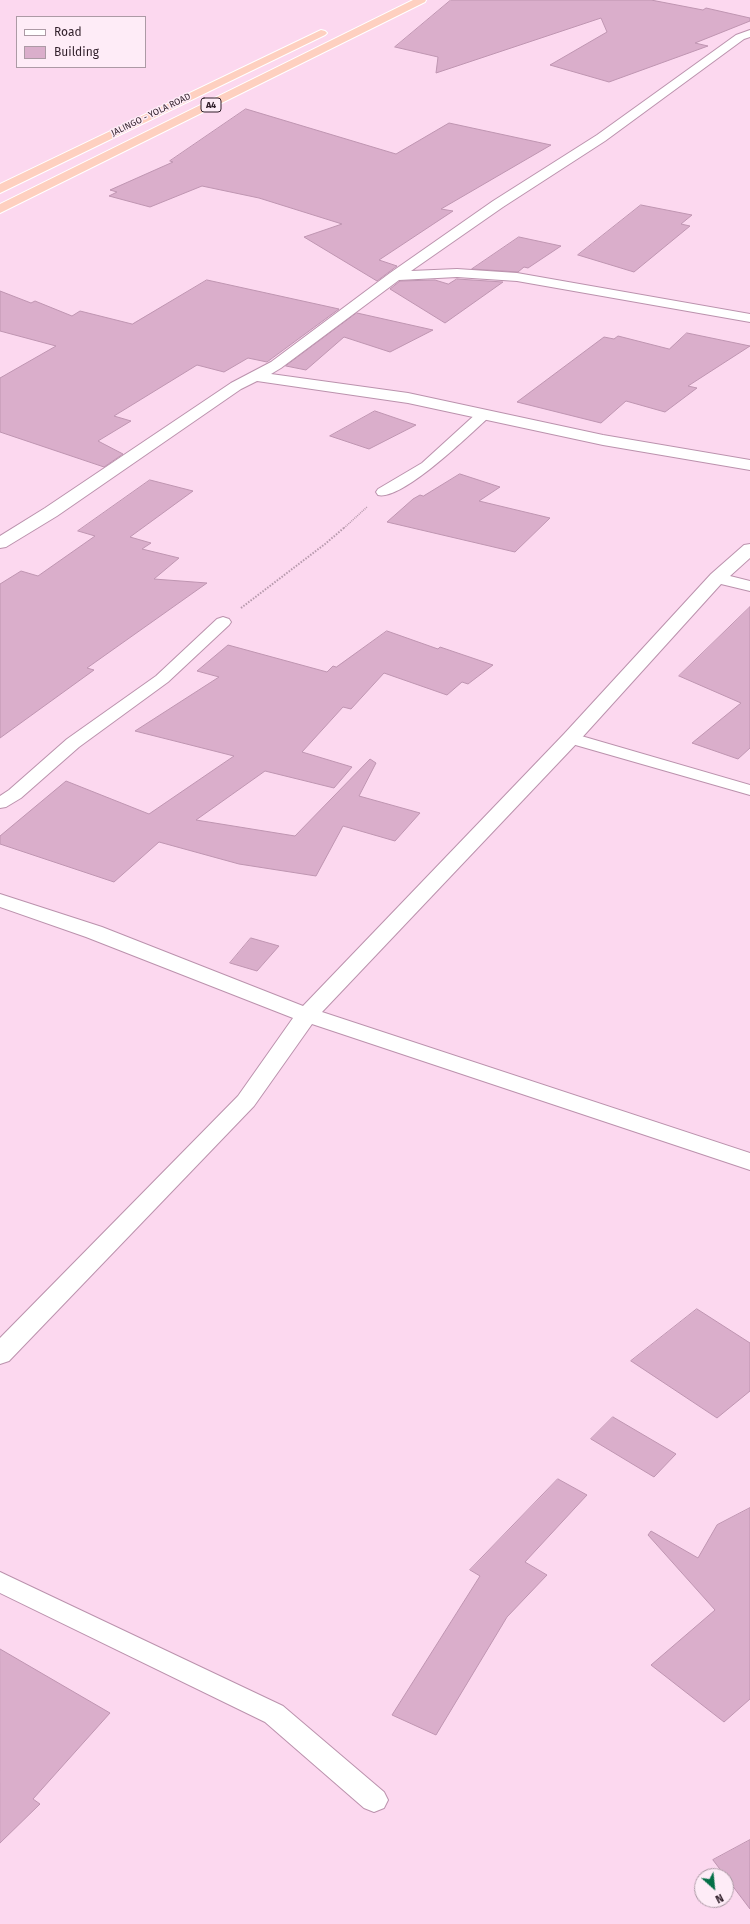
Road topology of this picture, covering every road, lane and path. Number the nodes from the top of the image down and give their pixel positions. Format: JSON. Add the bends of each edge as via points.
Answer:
{"nodes":[{"id":1,"x":421,"y":0,"type":"edge"},
{"id":2,"x":333,"y":27,"type":"dead end"},
{"id":3,"x":750,"y":33,"type":"edge"},
{"id":4,"x":0,"y":189,"type":"edge"},
{"id":5,"x":0,"y":209,"type":"edge"},
{"id":6,"x":395,"y":276,"type":"junction"},
{"id":7,"x":750,"y":318,"type":"edge"},
{"id":8,"x":254,"y":376,"type":"junction"},
{"id":9,"x":483,"y":415,"type":"junction"},
{"id":10,"x":750,"y":465,"type":"edge"},
{"id":11,"x":383,"y":492,"type":"joint"},
{"id":12,"x":0,"y":543,"type":"edge"},
{"id":13,"x":750,"y":549,"type":"edge"},
{"id":14,"x":717,"y":578,"type":"junction"},
{"id":15,"x":750,"y":586,"type":"edge"},
{"id":16,"x":223,"y":622,"type":"joint"},
{"id":17,"x":571,"y":738,"type":"junction"},
{"id":18,"x":750,"y":790,"type":"edge"},
{"id":19,"x":0,"y":803,"type":"edge"},
{"id":20,"x":0,"y":900,"type":"edge"},
{"id":21,"x":307,"y":1015,"type":"junction"},
{"id":22,"x":750,"y":1162,"type":"edge"},
{"id":23,"x":0,"y":1354,"type":"edge"},
{"id":24,"x":0,"y":1582,"type":"edge"},
{"id":25,"x":374,"y":1800,"type":"dead end"}],
"edges":[{"from":1,"to":5,"type":"highway","number":"A4"},
{"from":2,"to":4,"type":"highway","name":"JALINGO - YOLA ROAD","number":"A4"},
{"from":3,"to":6,"type":"street","via":[[740,37],[601,138],[498,204]]},
{"from":6,"to":7,"type":"street","via":[[457,273],[517,277]]},
{"from":6,"to":8,"type":"street","via":[[276,364]]},
{"from":8,"to":9,"type":"street","via":[[408,398]]},
{"from":8,"to":12,"type":"street","via":[[51,512]]},
{"from":9,"to":10,"type":"street","via":[[602,440]]},
{"from":9,"to":11,"type":"lane","via":[[427,466]]},
{"from":11,"to":16,"type":"path","via":[[325,544]]},
{"from":13,"to":14,"type":"street"},
{"from":14,"to":15,"type":"street"},
{"from":14,"to":17,"type":"street"},
{"from":16,"to":19,"type":"lane","via":[[162,679],[73,743],[15,794]]},
{"from":17,"to":18,"type":"lane"},
{"from":17,"to":21,"type":"street"},
{"from":20,"to":21,"type":"street","via":[[94,932]]},
{"from":21,"to":22,"type":"street"},
{"from":21,"to":23,"type":"street","via":[[246,1101]]},
{"from":24,"to":25,"type":"lane","via":[[274,1714]]}]}
